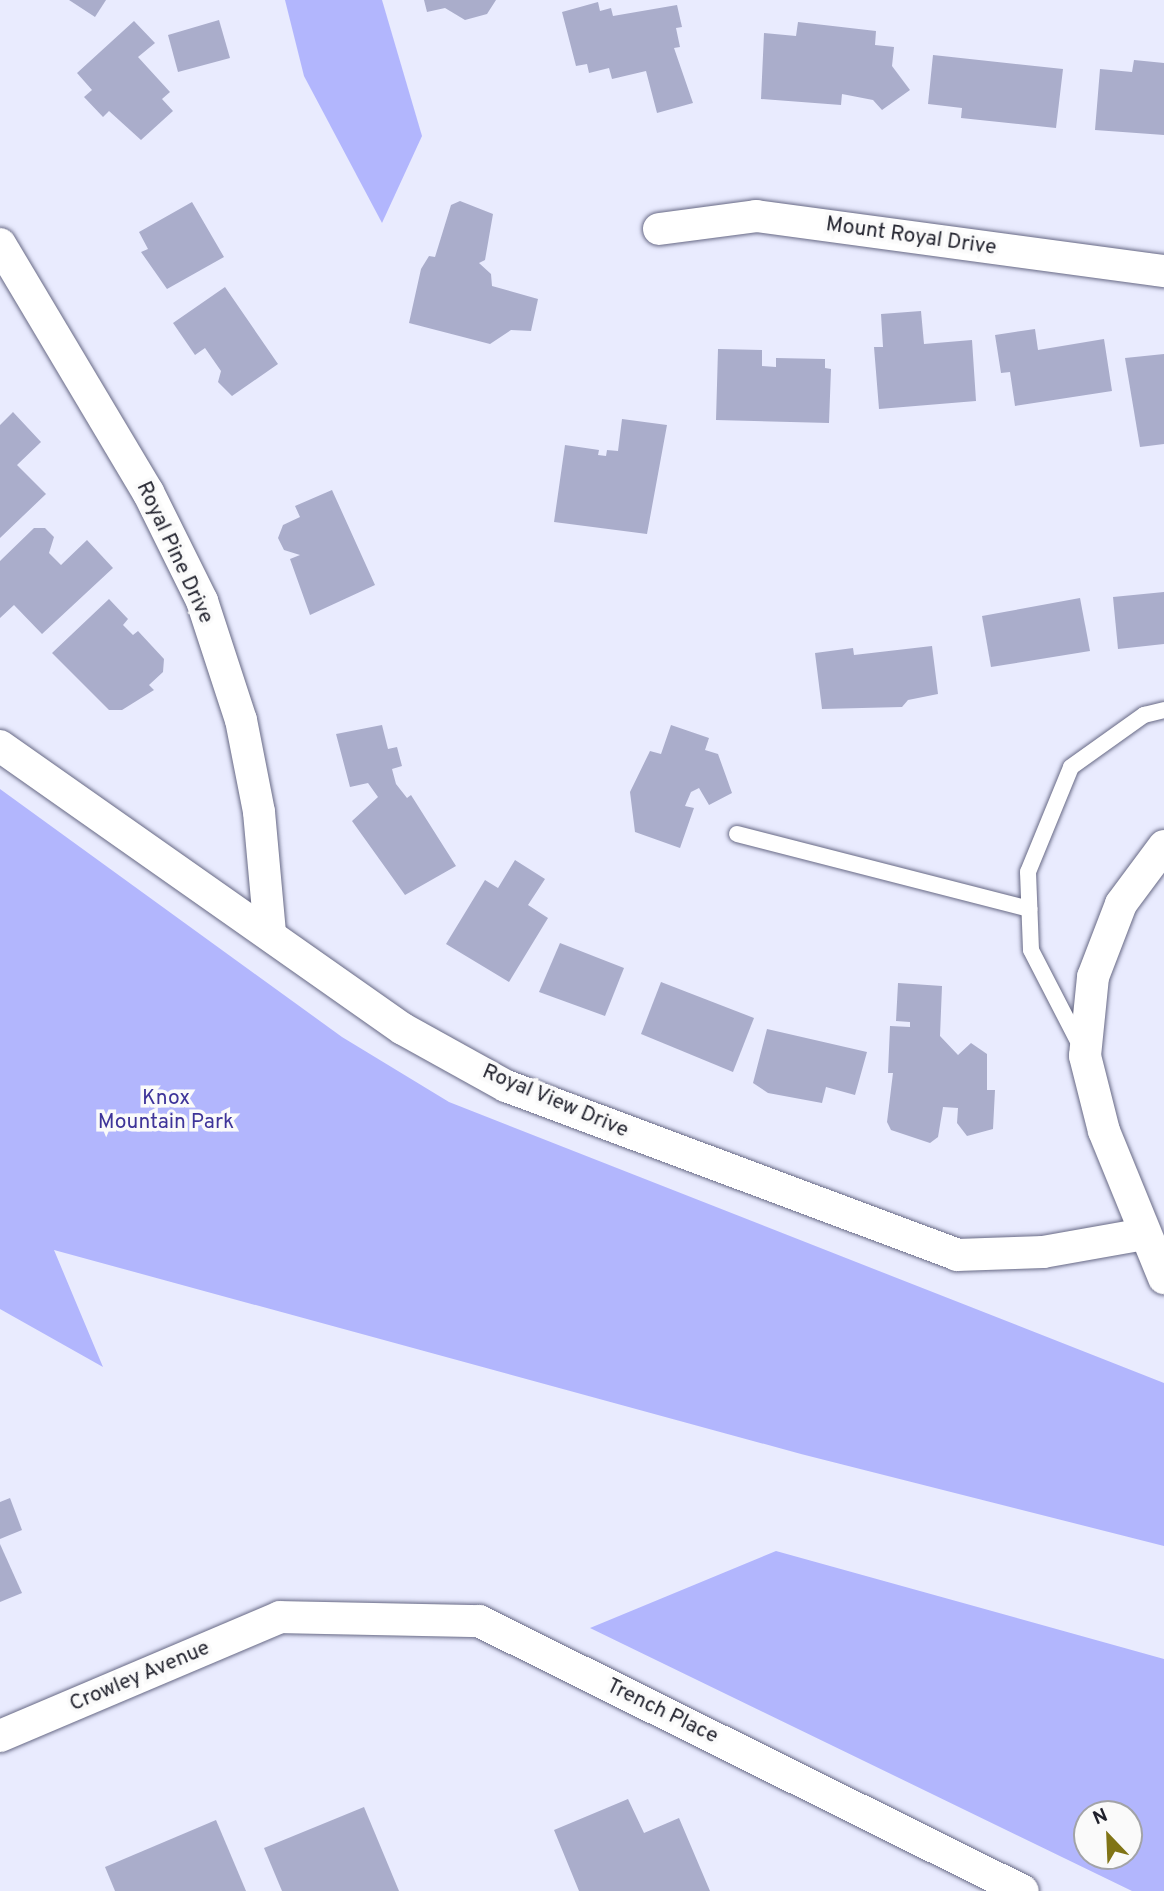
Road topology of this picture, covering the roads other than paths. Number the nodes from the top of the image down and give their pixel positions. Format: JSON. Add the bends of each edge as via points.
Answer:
{"nodes":[{"id":1,"x":659,"y":229,"type":"dead end"},
{"id":2,"x":0,"y":244,"type":"edge"},
{"id":3,"x":1164,"y":271,"type":"edge"},
{"id":4,"x":1164,"y":710,"type":"edge"},
{"id":5,"x":0,"y":746,"type":"edge"},
{"id":6,"x":737,"y":834,"type":"dead end"},
{"id":7,"x":1164,"y":846,"type":"edge"},
{"id":8,"x":1030,"y":909,"type":"junction"},
{"id":9,"x":270,"y":934,"type":"junction"},
{"id":10,"x":1085,"y":1056,"type":"junction"},
{"id":11,"x":1144,"y":1234,"type":"junction"},
{"id":12,"x":1164,"y":1278,"type":"edge"},
{"id":13,"x":280,"y":1617,"type":"joint"},
{"id":14,"x":0,"y":1736,"type":"edge"},
{"id":15,"x":1023,"y":1891,"type":"edge"}],
"edges":[{"from":1,"to":3,"type":"street","name":"Mount Royal Drive","via":[[756,216]]},
{"from":2,"to":9,"type":"street","name":"Royal Pine Drive","via":[[148,492],[202,601],[241,720],[258,812]]},
{"from":4,"to":8,"type":"lane","via":[[1144,715],[1071,767],[1028,872]]},
{"from":5,"to":9,"type":"street","name":"Royal View Drive"},
{"from":6,"to":8,"type":"lane"},
{"from":7,"to":10,"type":"street","via":[[1121,904],[1093,977]]},
{"from":8,"to":10,"type":"lane","via":[[1031,950]]},
{"from":9,"to":11,"type":"street","name":"Royal View Drive","via":[[403,1029],[506,1086],[957,1255],[1043,1252]]},
{"from":10,"to":11,"type":"street","via":[[1104,1131]]},
{"from":11,"to":12,"type":"street"},
{"from":13,"to":14,"type":"street","name":"Crowley Avenue"},
{"from":13,"to":15,"type":"street","name":"Trench Place","via":[[480,1622]]}]}
